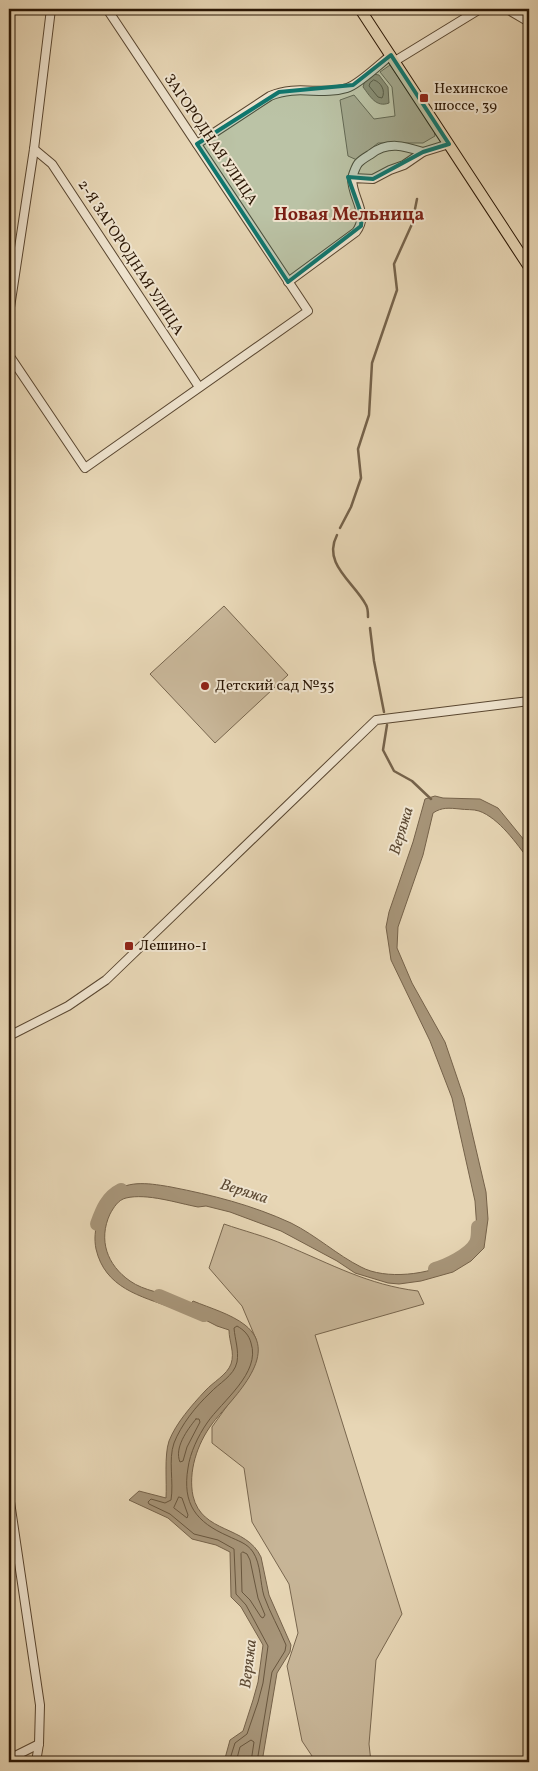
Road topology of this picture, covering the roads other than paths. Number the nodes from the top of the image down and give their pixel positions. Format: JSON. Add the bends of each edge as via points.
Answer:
{"nodes":[{"id":1,"x":51,"y":9,"type":"edge"},
{"id":2,"x":107,"y":9,"type":"edge"},
{"id":3,"x":360,"y":9,"type":"edge"},
{"id":4,"x":480,"y":9,"type":"edge"},
{"id":5,"x":507,"y":9,"type":"edge"},
{"id":6,"x":529,"y":22,"type":"edge"},
{"id":7,"x":393,"y":58,"type":"junction"},
{"id":8,"x":197,"y":144,"type":"junction"},
{"id":9,"x":449,"y":144,"type":"junction"},
{"id":10,"x":34,"y":149,"type":"junction"},
{"id":11,"x":424,"y":152,"type":"junction"},
{"id":12,"x":352,"y":178,"type":"junction"},
{"id":13,"x":529,"y":267,"type":"edge"},
{"id":14,"x":288,"y":282,"type":"junction"},
{"id":15,"x":9,"y":314,"type":"edge"},
{"id":16,"x":9,"y":355,"type":"edge"},
{"id":17,"x":199,"y":387,"type":"junction"},
{"id":18,"x":529,"y":700,"type":"edge"},
{"id":19,"x":9,"y":1036,"type":"edge"},
{"id":20,"x":9,"y":1495,"type":"edge"},
{"id":21,"x":39,"y":1744,"type":"junction"},
{"id":22,"x":9,"y":1759,"type":"edge"},
{"id":23,"x":36,"y":1762,"type":"edge"}],
"edges":[{"from":1,"to":10,"type":"street"},
{"from":2,"to":8,"type":"street","name":"ЗАГОРОДНАЯ УЛИЦА"},
{"from":3,"to":7,"type":"main road"},
{"from":4,"to":7,"type":"street"},
{"from":5,"to":6,"type":"street"},
{"from":7,"to":8,"type":"street","via":[[348,88],[279,92]]},
{"from":7,"to":9,"type":"main road"},
{"from":8,"to":14,"type":"street","name":"ЗАГОРОДНАЯ УЛИЦА"},
{"from":9,"to":11,"type":"street"},
{"from":9,"to":13,"type":"main road"},
{"from":10,"to":15,"type":"street"},
{"from":10,"to":17,"type":"street","name":"2-Я ЗАГОРОДНАЯ УЛИЦА","via":[[52,164]]},
{"from":11,"to":12,"type":"street","via":[[373,179]]},
{"from":11,"to":12,"type":"street","via":[[397,145],[380,147],[357,163]]},
{"from":12,"to":14,"type":"street","via":[[352,188],[362,216],[361,226]]},
{"from":14,"to":17,"type":"street","name":"ЗАГОРОДНАЯ УЛИЦА","via":[[308,311]]},
{"from":16,"to":17,"type":"street","via":[[85,468]]},
{"from":18,"to":19,"type":"street","via":[[376,720],[106,980],[68,1006]]},
{"from":20,"to":21,"type":"street","via":[[40,1705]]},
{"from":21,"to":22,"type":"street"},
{"from":21,"to":23,"type":"street"}]}
